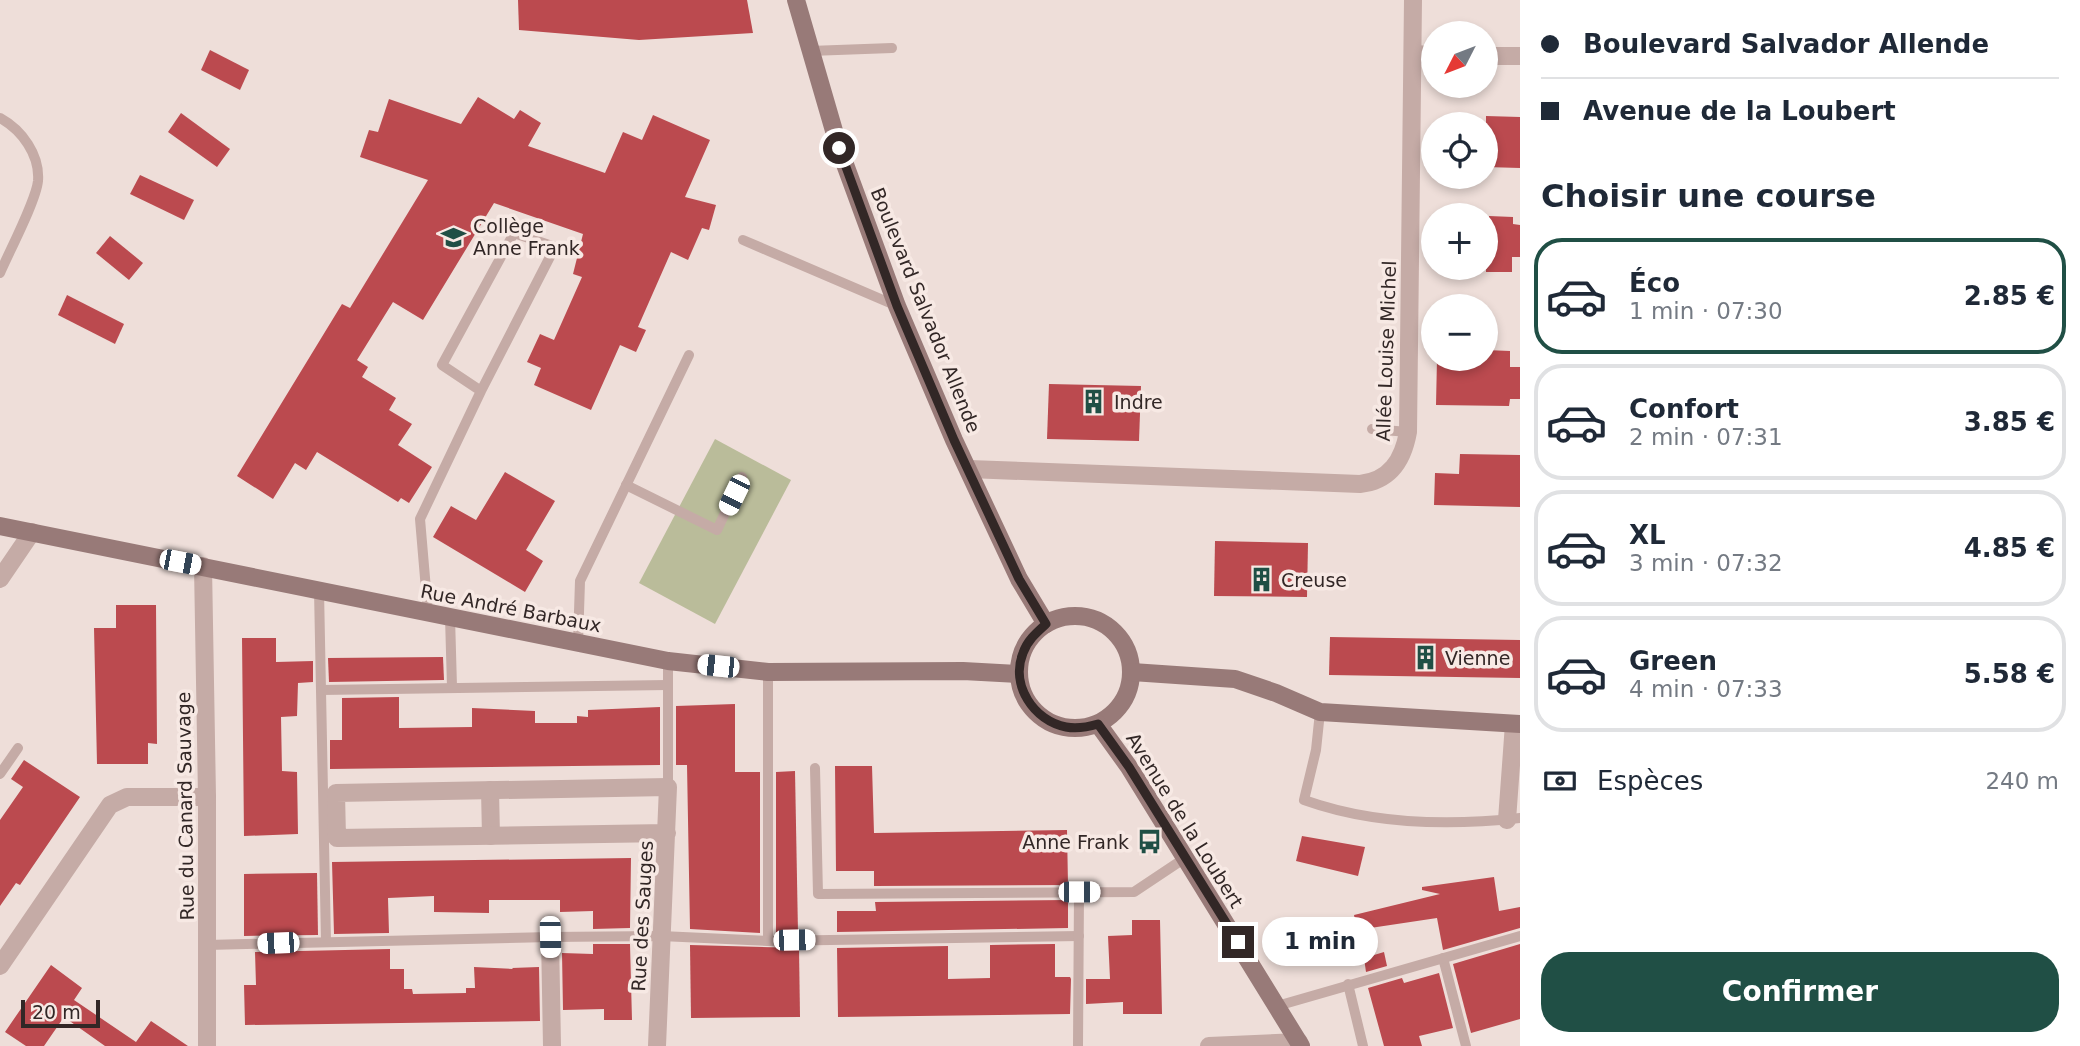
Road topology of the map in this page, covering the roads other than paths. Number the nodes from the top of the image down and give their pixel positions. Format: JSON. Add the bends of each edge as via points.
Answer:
{"nodes":[{"id":1,"x":796,"y":0,"type":"edge"},
{"id":2,"x":1413,"y":0,"type":"edge"},
{"id":3,"x":892,"y":48,"type":"dead end"},
{"id":4,"x":810,"y":51,"type":"junction"},
{"id":5,"x":1413,"y":54,"type":"junction"},
{"id":6,"x":1421,"y":54,"type":"edge"},
{"id":7,"x":1498,"y":55,"type":"edge"},
{"id":8,"x":1520,"y":56,"type":"edge"},
{"id":9,"x":0,"y":118,"type":"edge"},
{"id":10,"x":743,"y":240,"type":"dead end"},
{"id":11,"x":0,"y":274,"type":"edge"},
{"id":12,"x":897,"y":306,"type":"junction"},
{"id":13,"x":689,"y":355,"type":"dead end"},
{"id":14,"x":481,"y":391,"type":"junction"},
{"id":15,"x":1372,"y":429,"type":"dead end"},
{"id":16,"x":1408,"y":432,"type":"junction"},
{"id":17,"x":969,"y":469,"type":"junction"},
{"id":18,"x":742,"y":477,"type":"dead end"},
{"id":19,"x":626,"y":485,"type":"junction"},
{"id":20,"x":0,"y":526,"type":"edge"},
{"id":21,"x":32,"y":532,"type":"junction"},
{"id":22,"x":203,"y":566,"type":"junction"},
{"id":23,"x":0,"y":579,"type":"edge"},
{"id":24,"x":319,"y":590,"type":"junction"},
{"id":25,"x":428,"y":612,"type":"junction"},
{"id":26,"x":450,"y":617,"type":"junction"},
{"id":27,"x":1046,"y":624,"type":"junction"},
{"id":28,"x":578,"y":643,"type":"junction"},
{"id":29,"x":668,"y":661,"type":"junction"},
{"id":30,"x":768,"y":672,"type":"junction"},
{"id":31,"x":1132,"y":672,"type":"junction"},
{"id":32,"x":1019,"y":674,"type":"junction"},
{"id":33,"x":668,"y":685,"type":"junction"},
{"id":34,"x":452,"y":687,"type":"junction"},
{"id":35,"x":321,"y":690,"type":"junction"},
{"id":36,"x":1320,"y":712,"type":"junction"},
{"id":37,"x":1098,"y":724,"type":"junction"},
{"id":38,"x":1517,"y":724,"type":"edge"},
{"id":39,"x":18,"y":748,"type":"dead end"},
{"id":40,"x":815,"y":768,"type":"dead end"},
{"id":41,"x":0,"y":774,"type":"edge"},
{"id":42,"x":668,"y":787,"type":"junction"},
{"id":43,"x":490,"y":790,"type":"junction"},
{"id":44,"x":207,"y":797,"type":"junction"},
{"id":45,"x":1513,"y":819,"type":"edge"},
{"id":46,"x":667,"y":833,"type":"junction"},
{"id":47,"x":491,"y":836,"type":"junction"},
{"id":48,"x":1185,"y":858,"type":"junction"},
{"id":49,"x":1079,"y":892,"type":"junction"},
{"id":50,"x":661,"y":936,"type":"junction"},
{"id":51,"x":1079,"y":936,"type":"junction"},
{"id":52,"x":1520,"y":936,"type":"edge"},
{"id":53,"x":550,"y":937,"type":"junction"},
{"id":54,"x":768,"y":941,"type":"junction"},
{"id":55,"x":326,"y":942,"type":"junction"},
{"id":56,"x":207,"y":946,"type":"junction"},
{"id":57,"x":1443,"y":958,"type":"junction"},
{"id":58,"x":0,"y":965,"type":"edge"},
{"id":59,"x":1348,"y":984,"type":"junction"},
{"id":60,"x":1277,"y":1006,"type":"junction"},
{"id":61,"x":1300,"y":1044,"type":"edge"},
{"id":62,"x":207,"y":1046,"type":"edge"},
{"id":63,"x":552,"y":1046,"type":"edge"},
{"id":64,"x":657,"y":1046,"type":"edge"},
{"id":65,"x":1078,"y":1046,"type":"edge"},
{"id":66,"x":1209,"y":1046,"type":"edge"},
{"id":67,"x":1363,"y":1046,"type":"edge"},
{"id":68,"x":1466,"y":1046,"type":"edge"}],
"edges":[{"from":1,"to":4,"type":"street","name":"Boulevard Salvador Allende"},
{"from":2,"to":5,"type":"street","name":"Allée Louise Michel"},
{"from":3,"to":4,"type":"lane"},
{"from":4,"to":12,"type":"street","name":"Boulevard Salvador Allende","via":[[839,148]]},
{"from":5,"to":6,"type":"street"},
{"from":5,"to":16,"type":"street","name":"Allée Louise Michel"},
{"from":7,"to":8,"type":"street"},
{"from":9,"to":11,"type":"lane","via":[[24,137],[38,182]]},
{"from":10,"to":12,"type":"lane"},
{"from":12,"to":17,"type":"street","name":"Boulevard Salvador Allende"},
{"from":13,"to":19,"type":"lane"},
{"from":14,"to":14,"type":"lane","via":[[537,283],[555,247],[514,233],[442,365]]},
{"from":14,"to":25,"type":"lane","via":[[419,519]]},
{"from":15,"to":16,"type":"lane"},
{"from":16,"to":17,"type":"street","name":"Allée Louise Michel","via":[[1397,463],[1373,483]]},
{"from":17,"to":27,"type":"street","name":"Boulevard Salvador Allende","via":[[1019,579]]},
{"from":18,"to":19,"type":"lane","via":[[717,530]]},
{"from":19,"to":28,"type":"lane","via":[[580,581]]},
{"from":20,"to":21,"type":"street","name":"Rue André Barbaux"},
{"from":21,"to":22,"type":"street","name":"Rue André Barbaux"},
{"from":21,"to":23,"type":"street"},
{"from":22,"to":24,"type":"street","name":"Rue André Barbaux"},
{"from":22,"to":44,"type":"street","name":"Rue du Canard Sauvage"},
{"from":24,"to":25,"type":"street","name":"Rue André Barbaux"},
{"from":24,"to":35,"type":"lane"},
{"from":25,"to":26,"type":"street","name":"Rue André Barbaux"},
{"from":26,"to":28,"type":"street","name":"Rue André Barbaux"},
{"from":26,"to":34,"type":"lane"},
{"from":27,"to":31,"type":"street","via":[[1064,617],[1103,623],[1123,644]]},
{"from":27,"to":32,"type":"street","via":[[1031,637]]},
{"from":28,"to":29,"type":"street","name":"Rue André Barbaux"},
{"from":29,"to":30,"type":"street","name":"Rue André Barbaux"},
{"from":29,"to":33,"type":"lane"},
{"from":30,"to":32,"type":"street","name":"Rue André Barbaux"},
{"from":30,"to":54,"type":"lane"},
{"from":31,"to":36,"type":"street","via":[[1236,679]]},
{"from":31,"to":37,"type":"street","via":[[1123,702]]},
{"from":32,"to":37,"type":"street","via":[[1029,704],[1039,715],[1068,728]]},
{"from":33,"to":34,"type":"lane"},
{"from":33,"to":42,"type":"lane"},
{"from":34,"to":35,"type":"lane"},
{"from":35,"to":55,"type":"lane"},
{"from":36,"to":38,"type":"street"},
{"from":36,"to":45,"type":"lane","via":[[1304,800],[1395,820]]},
{"from":37,"to":48,"type":"street","name":"Avenue de la Loubert"},
{"from":38,"to":45,"type":"street"},
{"from":39,"to":41,"type":"lane"},
{"from":40,"to":49,"type":"lane","via":[[818,894]]},
{"from":42,"to":43,"type":"street"},
{"from":42,"to":46,"type":"street","name":"Rue des Sauges"},
{"from":43,"to":47,"type":"street"},
{"from":43,"to":47,"type":"street","via":[[336,793],[337,838]]},
{"from":44,"to":56,"type":"street","name":"Rue du Canard Sauvage"},
{"from":44,"to":58,"type":"street","via":[[127,797],[110,805]]},
{"from":46,"to":47,"type":"street"},
{"from":46,"to":50,"type":"street","name":"Rue des Sauges"},
{"from":48,"to":49,"type":"lane","via":[[1134,892]]},
{"from":48,"to":60,"type":"street","name":"Avenue de la Loubert"},
{"from":49,"to":51,"type":"lane"},
{"from":50,"to":53,"type":"lane"},
{"from":50,"to":54,"type":"lane"},
{"from":50,"to":64,"type":"street","name":"Rue des Sauges"},
{"from":51,"to":54,"type":"lane"},
{"from":51,"to":65,"type":"lane"},
{"from":52,"to":57,"type":"lane"},
{"from":53,"to":55,"type":"lane"},
{"from":53,"to":63,"type":"street"},
{"from":55,"to":56,"type":"lane"},
{"from":56,"to":62,"type":"street","name":"Rue du Canard Sauvage"},
{"from":57,"to":59,"type":"lane"},
{"from":57,"to":68,"type":"lane"},
{"from":59,"to":60,"type":"lane"},
{"from":59,"to":67,"type":"lane"},
{"from":60,"to":61,"type":"street","name":"Avenue de la Loubert"},
{"from":61,"to":66,"type":"street"}]}
